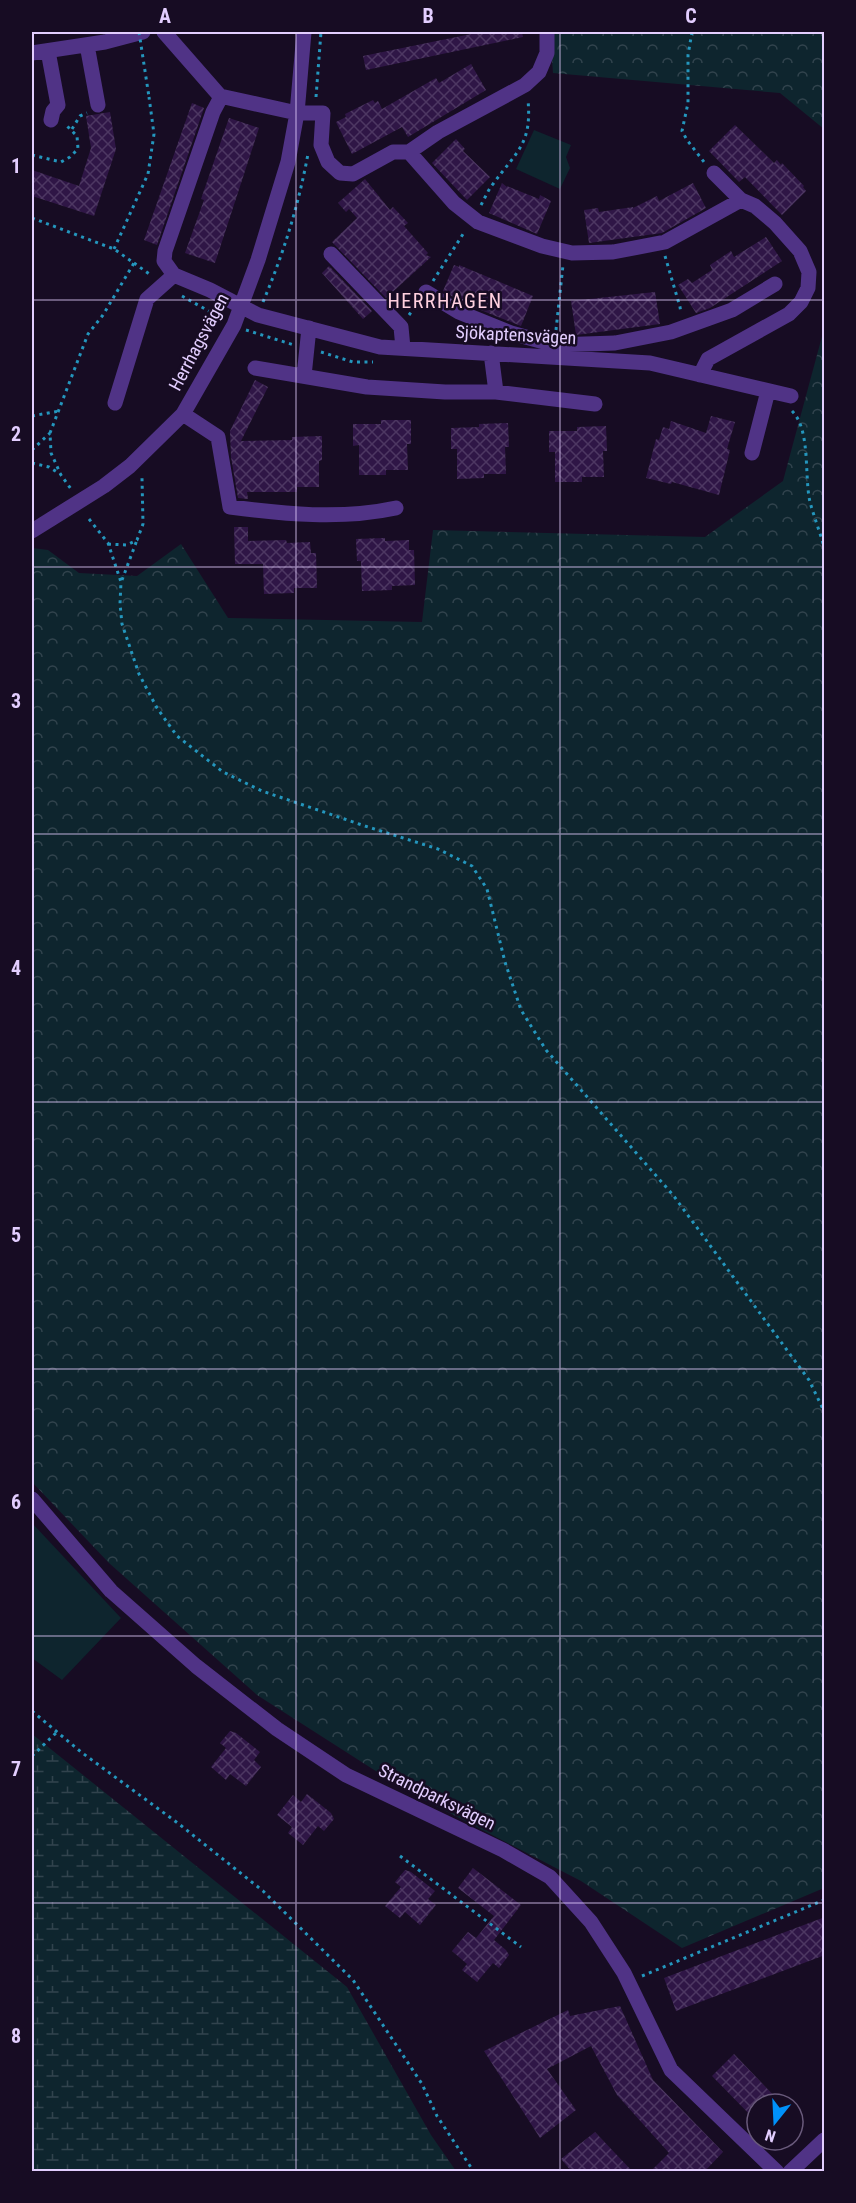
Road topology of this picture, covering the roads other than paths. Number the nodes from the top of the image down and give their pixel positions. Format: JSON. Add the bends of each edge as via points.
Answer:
{"nodes":[{"id":1,"x":141,"y":32,"type":"edge"},
{"id":2,"x":164,"y":32,"type":"edge"},
{"id":3,"x":304,"y":32,"type":"edge"},
{"id":4,"x":547,"y":32,"type":"edge"},
{"id":5,"x":87,"y":45,"type":"junction"},
{"id":6,"x":48,"y":51,"type":"junction"},
{"id":7,"x":32,"y":54,"type":"edge"},
{"id":8,"x":221,"y":97,"type":"junction"},
{"id":9,"x":98,"y":105,"type":"road end"},
{"id":10,"x":297,"y":113,"type":"junction"},
{"id":11,"x":51,"y":120,"type":"road end"},
{"id":12,"x":409,"y":152,"type":"junction"},
{"id":13,"x":714,"y":173,"type":"road end"},
{"id":14,"x":741,"y":200,"type":"junction"},
{"id":15,"x":331,"y":254,"type":"dead end"},
{"id":16,"x":174,"y":275,"type":"junction"},
{"id":17,"x":775,"y":284,"type":"dead end"},
{"id":18,"x":426,"y":292,"type":"road end"},
{"id":19,"x":241,"y":307,"type":"junction"},
{"id":20,"x":309,"y":328,"type":"junction"},
{"id":21,"x":555,"y":345,"type":"junction"},
{"id":22,"x":403,"y":348,"type":"junction"},
{"id":23,"x":491,"y":353,"type":"junction"},
{"id":24,"x":255,"y":368,"type":"dead end"},
{"id":25,"x":700,"y":375,"type":"junction"},
{"id":26,"x":304,"y":376,"type":"junction"},
{"id":27,"x":768,"y":391,"type":"junction"},
{"id":28,"x":496,"y":392,"type":"junction"},
{"id":29,"x":115,"y":403,"type":"dead end"},
{"id":30,"x":790,"y":403,"type":"road end"},
{"id":31,"x":595,"y":404,"type":"dead end"},
{"id":32,"x":183,"y":414,"type":"junction"},
{"id":33,"x":752,"y":453,"type":"dead end"},
{"id":34,"x":396,"y":508,"type":"dead end"},
{"id":35,"x":32,"y":531,"type":"edge"},
{"id":36,"x":32,"y":1498,"type":"edge"},
{"id":37,"x":825,"y":2140,"type":"edge"},
{"id":38,"x":777,"y":2172,"type":"edge"},
{"id":39,"x":790,"y":2172,"type":"edge"}],
"edges":[{"from":1,"to":5,"type":"street"},
{"from":2,"to":8,"type":"street"},
{"from":3,"to":10,"type":"street","name":"Herrhagsvägen"},
{"from":4,"to":12,"type":"street","via":[[547,53],[539,72],[522,86]]},
{"from":5,"to":6,"type":"street"},
{"from":5,"to":9,"type":"street"},
{"from":6,"to":7,"type":"street"},
{"from":6,"to":11,"type":"street","via":[[58,105]]},
{"from":8,"to":10,"type":"street"},
{"from":8,"to":16,"type":"street","via":[[165,251],[164,261]]},
{"from":10,"to":12,"type":"street","via":[[323,113],[321,145],[328,162],[340,173],[352,174],[393,152]]},
{"from":10,"to":19,"type":"street","name":"Herrhagsvägen","via":[[288,162]]},
{"from":12,"to":14,"type":"street","via":[[454,203],[478,222],[565,251],[613,252],[661,243]]},
{"from":13,"to":14,"type":"street"},
{"from":14,"to":25,"type":"street","via":[[755,206],[800,251],[809,272],[808,288],[789,314],[708,359]]},
{"from":15,"to":22,"type":"street","via":[[401,327]]},
{"from":16,"to":19,"type":"street","name":"Sjökaptensvägen"},
{"from":16,"to":29,"type":"street","via":[[147,299]]},
{"from":17,"to":21,"type":"street","via":[[732,310],[681,328],[615,343]]},
{"from":18,"to":21,"type":"street","via":[[459,312],[500,329]]},
{"from":19,"to":20,"type":"street","name":"Sjökaptensvägen"},
{"from":19,"to":32,"type":"street","name":"Herrhagsvägen"},
{"from":20,"to":22,"type":"street","name":"Sjökaptensvägen","via":[[380,347]]},
{"from":20,"to":26,"type":"street"},
{"from":21,"to":23,"type":"street","name":"Sjökaptensvägen"},
{"from":21,"to":25,"type":"street","name":"Sjökaptensvägen"},
{"from":22,"to":23,"type":"street","name":"Sjökaptensvägen"},
{"from":23,"to":28,"type":"street"},
{"from":24,"to":26,"type":"street"},
{"from":25,"to":27,"type":"street","name":"Sjökaptensvägen"},
{"from":26,"to":28,"type":"street","via":[[367,387]]},
{"from":27,"to":30,"type":"street","name":"Sjökaptensvägen"},
{"from":27,"to":33,"type":"street"},
{"from":28,"to":31,"type":"street"},
{"from":32,"to":34,"type":"street","via":[[218,437],[230,507],[330,516]]},
{"from":32,"to":35,"type":"street","name":"Herrhagsvägen","via":[[130,466]]},
{"from":36,"to":38,"type":"street","name":"Strandparksvägen","via":[[111,1591],[196,1666],[277,1729],[346,1775],[503,1850],[550,1877],[591,1922],[629,1981],[671,2070]]},
{"from":37,"to":39,"type":"street"}]}
